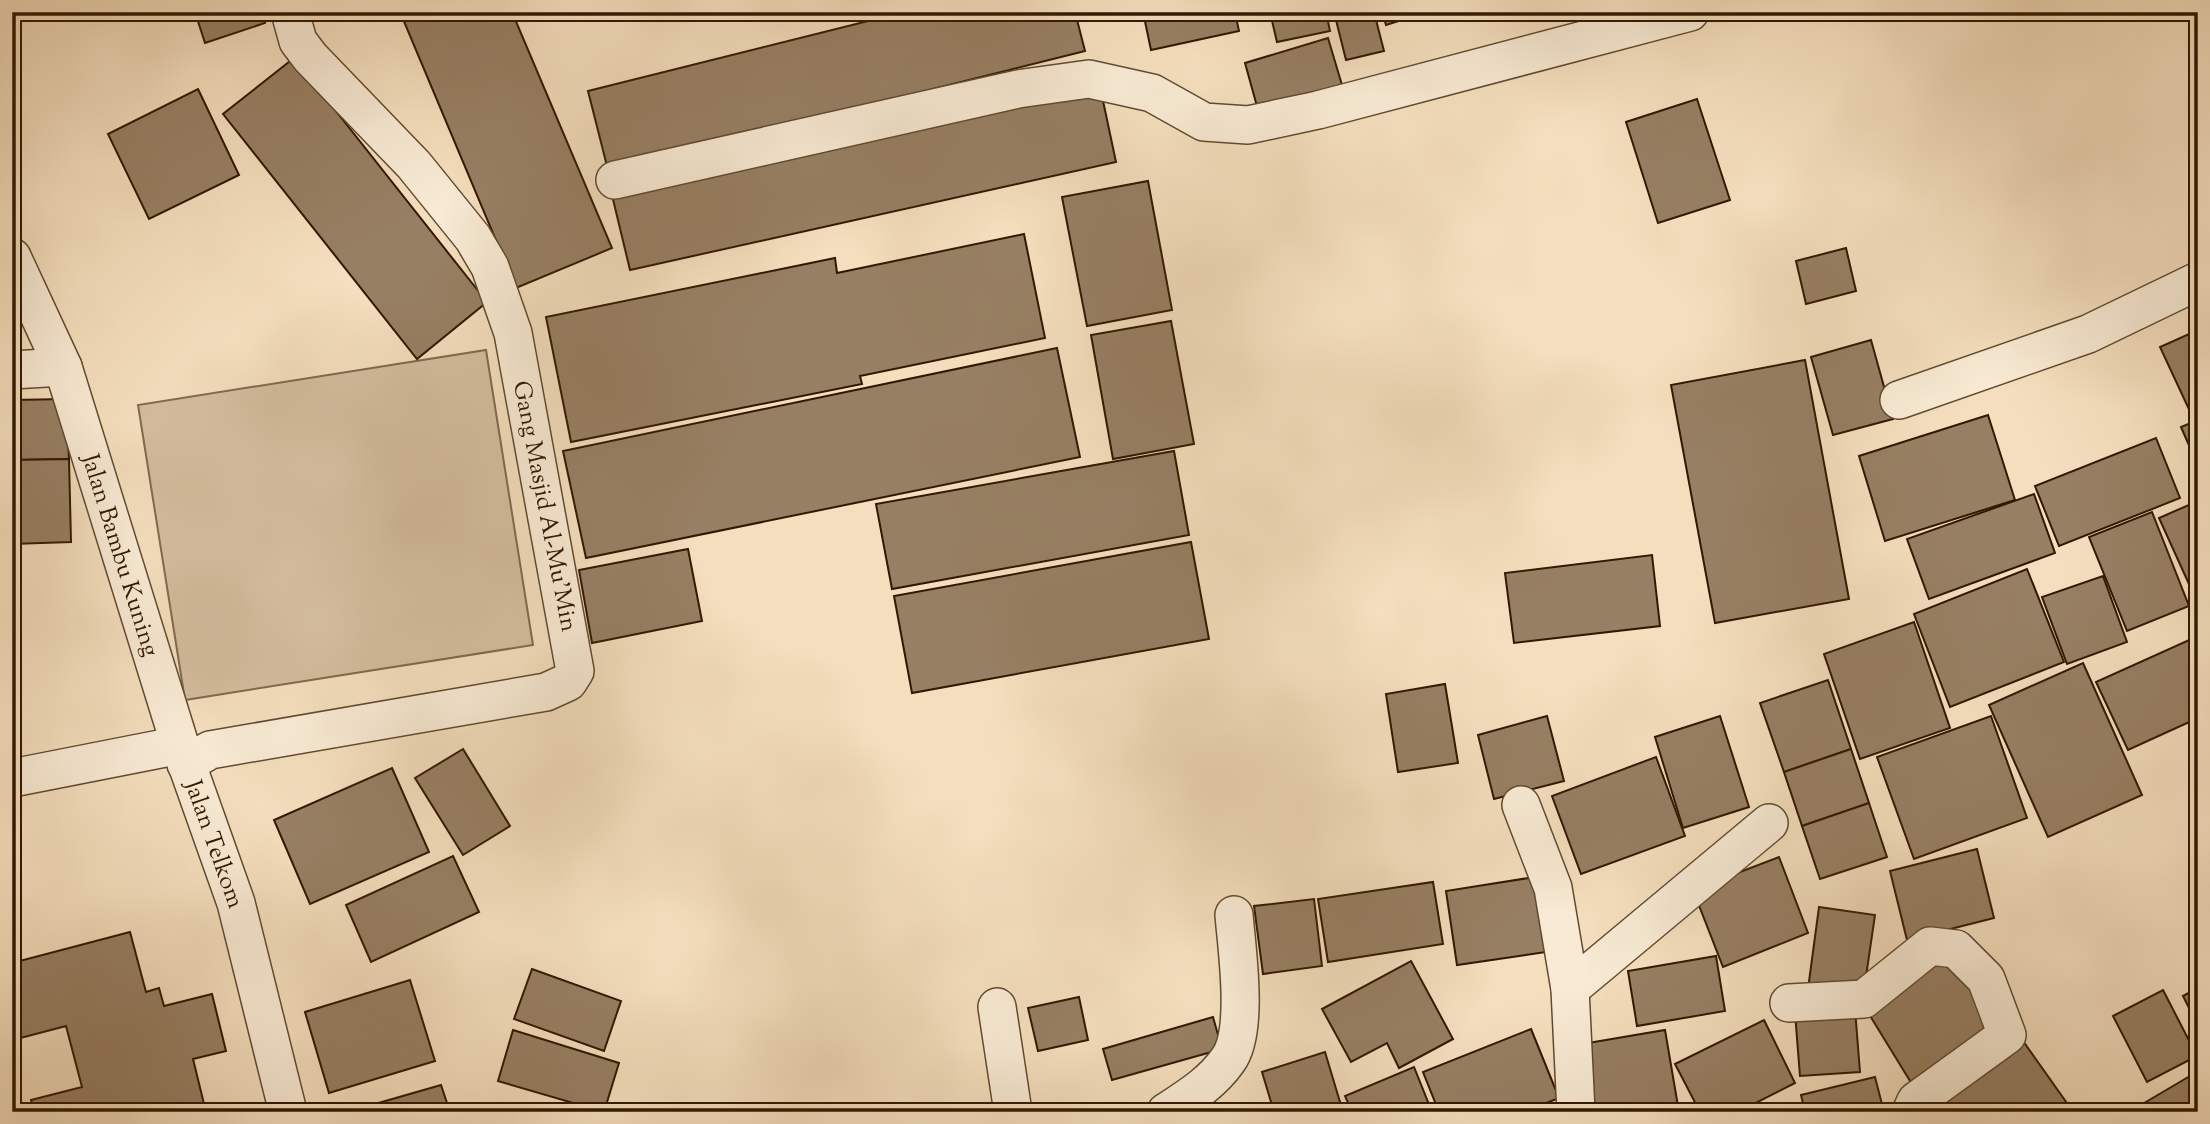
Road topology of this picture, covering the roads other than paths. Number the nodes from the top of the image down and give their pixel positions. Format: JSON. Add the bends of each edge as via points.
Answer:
{"nodes":[{"id":1,"x":290,"y":12,"type":"edge"},
{"id":2,"x":1689,"y":12,"type":"edge"},
{"id":3,"x":615,"y":180,"type":"dead end"},
{"id":4,"x":12,"y":257,"type":"edge"},
{"id":5,"x":2198,"y":281,"type":"edge"},
{"id":6,"x":63,"y":367,"type":"junction"},
{"id":7,"x":12,"y":370,"type":"edge"},
{"id":8,"x":1899,"y":400,"type":"dead end"},
{"id":9,"x":183,"y":754,"type":"junction"},
{"id":10,"x":12,"y":778,"type":"edge"},
{"id":11,"x":1521,"y":805,"type":"dead end"},
{"id":12,"x":1769,"y":823,"type":"dead end"},
{"id":13,"x":1234,"y":915,"type":"dead end"},
{"id":14,"x":1570,"y":989,"type":"junction"},
{"id":15,"x":1789,"y":1003,"type":"dead end"},
{"id":16,"x":997,"y":1007,"type":"dead end"},
{"id":17,"x":288,"y":1112,"type":"edge"},
{"id":18,"x":1013,"y":1112,"type":"edge"},
{"id":19,"x":1166,"y":1112,"type":"edge"},
{"id":20,"x":1576,"y":1112,"type":"edge"},
{"id":21,"x":1911,"y":1112,"type":"edge"}],
"edges":[{"from":1,"to":9,"type":"street","name":"Gang Masjid Al-Mu'Min","via":[[298,41],[310,57],[414,165],[473,237],[489,267],[513,333],[576,671],[568,682],[546,692]]},
{"from":2,"to":3,"type":"street","via":[[1248,125],[1204,122],[1152,93],[1089,79],[1018,89]]},
{"from":4,"to":6,"type":"street","name":"Jalan Bambu Kuning"},
{"from":5,"to":8,"type":"street","via":[[2088,334]]},
{"from":6,"to":7,"type":"street"},
{"from":6,"to":9,"type":"street","name":"Jalan Bambu Kuning"},
{"from":9,"to":10,"type":"street"},
{"from":9,"to":17,"type":"street","name":"Jalan Telkom","via":[[236,903]]},
{"from":11,"to":14,"type":"street","via":[[1553,888]]},
{"from":12,"to":14,"type":"street"},
{"from":13,"to":19,"type":"street","via":[[1242,1007],[1230,1058],[1201,1090]]},
{"from":14,"to":20,"type":"street"},
{"from":15,"to":21,"type":"street","via":[[1864,999],[1930,946],[1956,949],[1986,979],[2007,1035],[1916,1101]]},
{"from":16,"to":18,"type":"street"}]}
